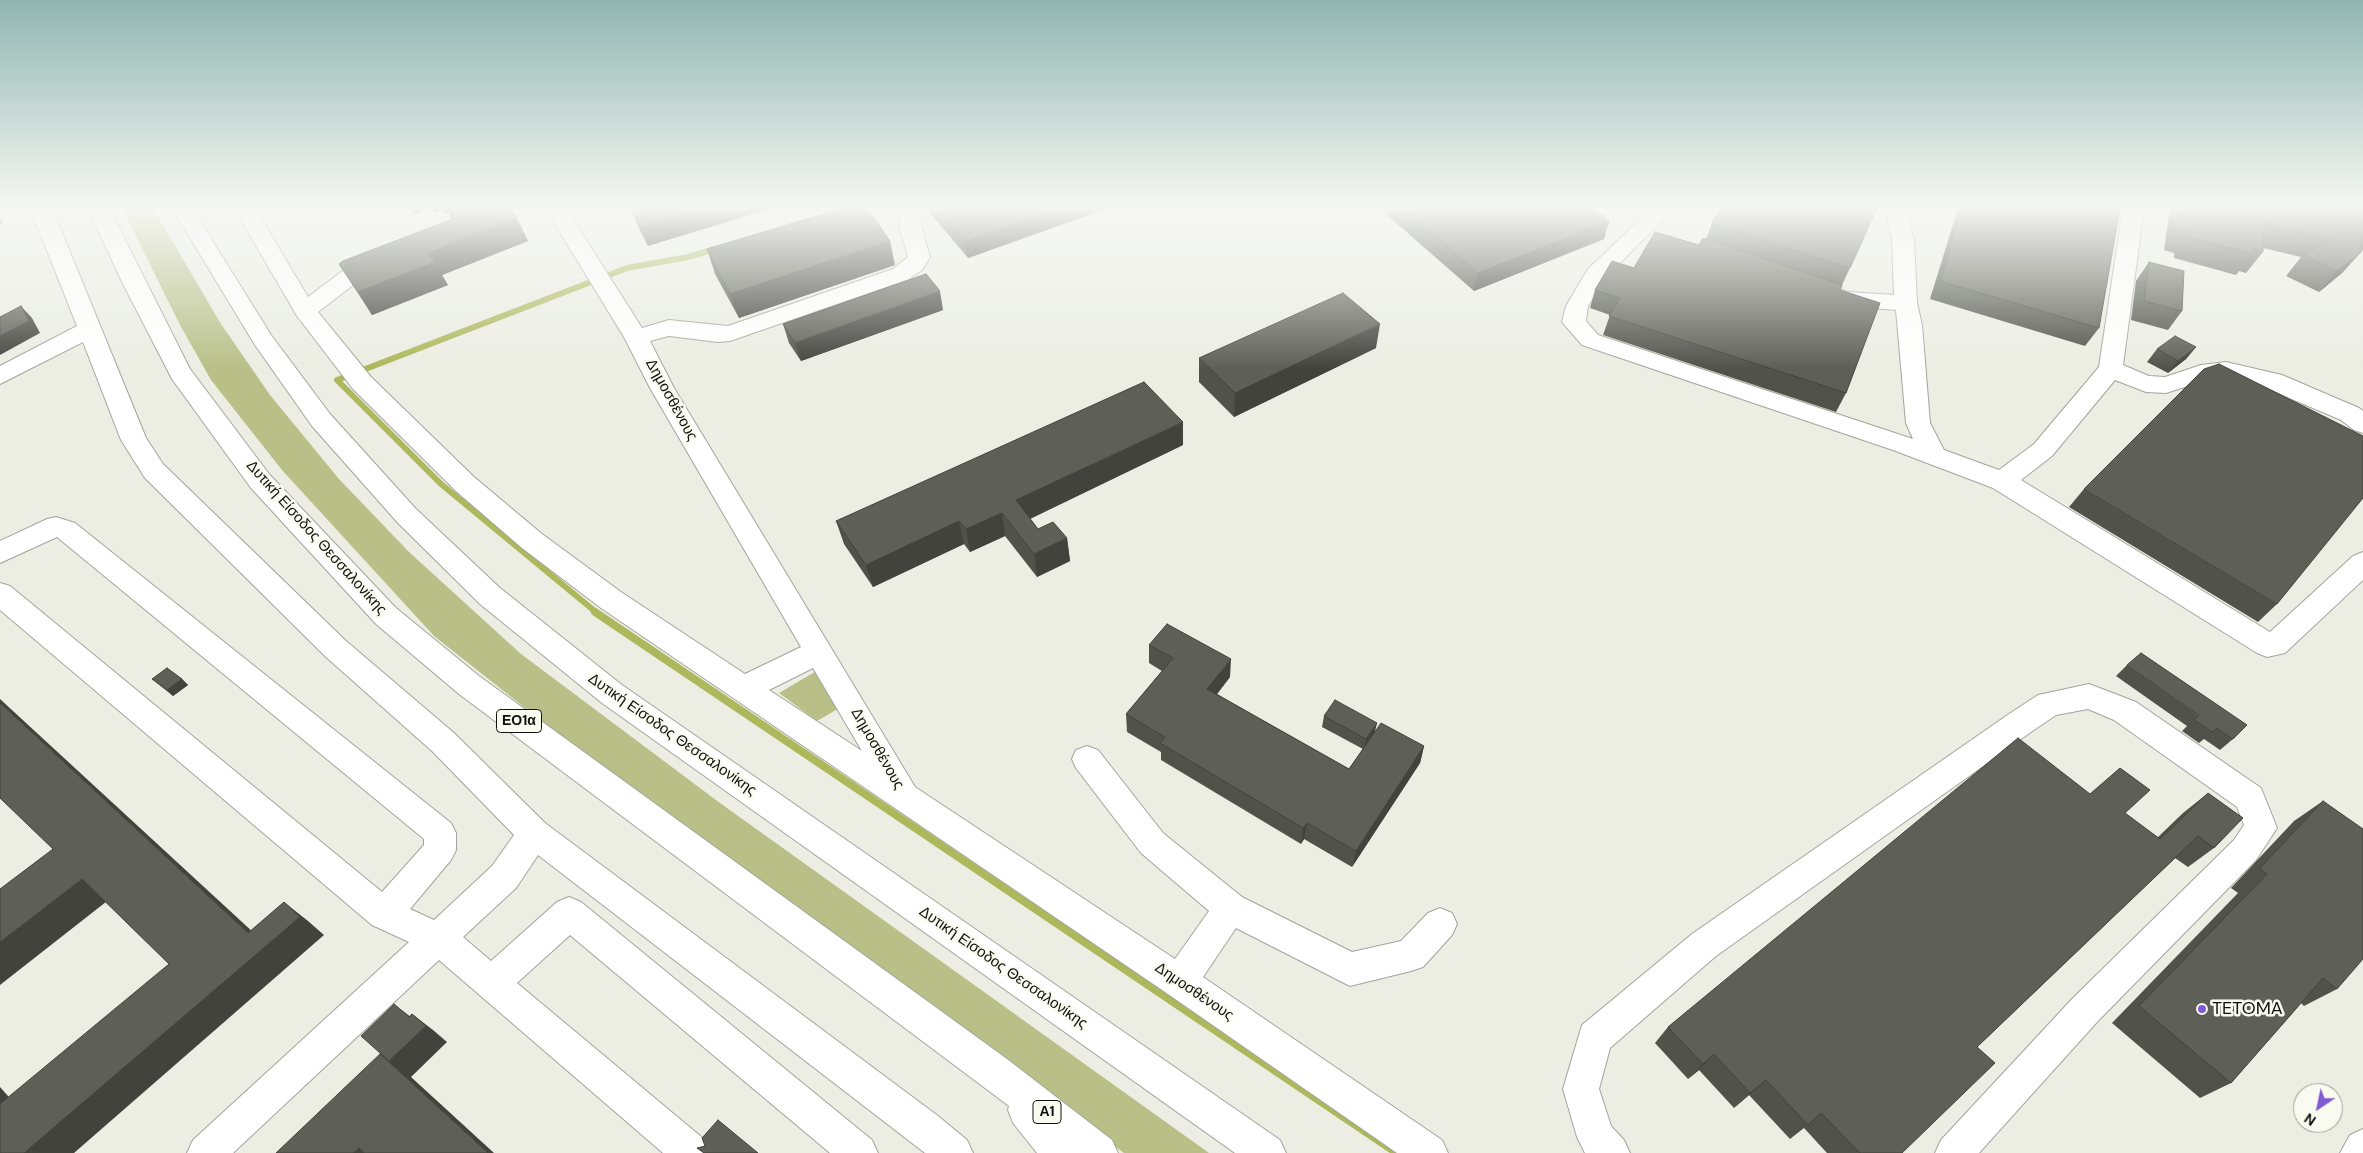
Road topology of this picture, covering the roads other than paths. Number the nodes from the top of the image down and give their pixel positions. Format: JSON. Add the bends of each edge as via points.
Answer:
{"nodes":[{"id":1,"x":62,"y":262,"type":"edge"},
{"id":2,"x":124,"y":262,"type":"edge"},
{"id":3,"x":215,"y":262,"type":"edge"},
{"id":4,"x":277,"y":262,"type":"edge"},
{"id":5,"x":372,"y":262,"type":"edge"},
{"id":6,"x":590,"y":262,"type":"edge"},
{"id":7,"x":916,"y":262,"type":"edge"},
{"id":8,"x":1608,"y":262,"type":"edge"},
{"id":9,"x":1904,"y":262,"type":"edge"},
{"id":10,"x":2126,"y":262,"type":"edge"},
{"id":11,"x":1821,"y":290,"type":"edge"},
{"id":12,"x":1906,"y":303,"type":"junction"},
{"id":13,"x":305,"y":311,"type":"junction"},
{"id":14,"x":88,"y":330,"type":"junction"},
{"id":15,"x":636,"y":337,"type":"junction"},
{"id":16,"x":2111,"y":369,"type":"junction"},
{"id":17,"x":0,"y":376,"type":"edge"},
{"id":18,"x":2363,"y":424,"type":"edge"},
{"id":19,"x":1934,"y":455,"type":"junction"},
{"id":20,"x":2002,"y":481,"type":"junction"},
{"id":21,"x":0,"y":554,"type":"edge"},
{"id":22,"x":2363,"y":563,"type":"edge"},
{"id":23,"x":0,"y":594,"type":"edge"},
{"id":24,"x":819,"y":651,"type":"junction"},
{"id":25,"x":744,"y":690,"type":"junction"},
{"id":26,"x":1087,"y":759,"type":"dead end"},
{"id":27,"x":905,"y":797,"type":"junction"},
{"id":28,"x":534,"y":833,"type":"junction"},
{"id":29,"x":1230,"y":908,"type":"junction"},
{"id":30,"x":384,"y":914,"type":"junction"},
{"id":31,"x":1440,"y":924,"type":"dead end"},
{"id":32,"x":438,"y":938,"type":"junction"},
{"id":33,"x":1180,"y":982,"type":"junction"},
{"id":34,"x":492,"y":983,"type":"junction"},
{"id":35,"x":994,"y":1072,"type":"junction"},
{"id":36,"x":2363,"y":1148,"type":"edge"},
{"id":37,"x":206,"y":1153,"type":"edge"},
{"id":38,"x":692,"y":1153,"type":"edge"},
{"id":39,"x":859,"y":1153,"type":"edge"},
{"id":40,"x":954,"y":1153,"type":"edge"},
{"id":41,"x":1061,"y":1153,"type":"edge"},
{"id":42,"x":1100,"y":1153,"type":"edge"},
{"id":43,"x":1267,"y":1153,"type":"edge"},
{"id":44,"x":1429,"y":1153,"type":"edge"},
{"id":45,"x":1611,"y":1153,"type":"edge"},
{"id":46,"x":1954,"y":1153,"type":"edge"},
{"id":47,"x":2359,"y":1153,"type":"edge"}],
"edges":[{"from":1,"to":14,"type":"main road"},
{"from":2,"to":35,"type":"main road","name":"Δυτική Είσοδος Θεσσαλονίκης","number":"ΕΟ1α","via":[[186,380],[260,481],[386,616],[469,685]]},
{"from":3,"to":43,"type":"main road","name":"Δυτική Είσοδος Θεσσαλονίκης","via":[[263,340],[321,420],[407,516],[490,596],[612,694]]},
{"from":4,"to":13,"type":"main road"},
{"from":5,"to":13,"type":"main road"},
{"from":6,"to":15,"type":"main road","name":"Δημοσθένους"},
{"from":7,"to":15,"type":"main road","via":[[901,274],[730,333],[670,328]]},
{"from":8,"to":19,"type":"main road","via":[[1596,274],[1576,306],[1574,322],[1590,340]]},
{"from":9,"to":12,"type":"main road"},
{"from":10,"to":16,"type":"main road"},
{"from":11,"to":12,"type":"main road","via":[[1849,299]]},
{"from":12,"to":19,"type":"main road","via":[[1918,423]]},
{"from":13,"to":25,"type":"main road","via":[[362,383],[439,459],[532,541],[611,600]]},
{"from":14,"to":17,"type":"main road"},
{"from":14,"to":28,"type":"main road","via":[[134,440],[154,471],[336,649],[443,742]]},
{"from":15,"to":24,"type":"main road","name":"Δημοσθένους","via":[[662,388]]},
{"from":16,"to":18,"type":"main road","via":[[2146,384],[2166,385],[2201,373],[2226,370],[2274,381],[2350,414]]},
{"from":16,"to":20,"type":"main road","via":[[2043,450]]},
{"from":19,"to":20,"type":"main road"},
{"from":20,"to":22,"type":"main road","via":[[2267,645],[2275,645]]},
{"from":21,"to":30,"type":"main road","via":[[47,529],[66,530],[440,833],[440,850]]},
{"from":23,"to":30,"type":"main road"},
{"from":24,"to":25,"type":"main road"},
{"from":24,"to":27,"type":"main road","name":"Δημοσθένους"},
{"from":25,"to":27,"type":"main road"},
{"from":26,"to":29,"type":"main road","via":[[1152,843]]},
{"from":27,"to":33,"type":"main road","name":"Δημοσθένους"},
{"from":28,"to":32,"type":"main road","via":[[504,877]]},
{"from":28,"to":40,"type":"main road"},
{"from":29,"to":31,"type":"main road","via":[[1350,969],[1411,955]]},
{"from":29,"to":33,"type":"main road"},
{"from":30,"to":32,"type":"main road"},
{"from":32,"to":34,"type":"main road"},
{"from":32,"to":37,"type":"main road"},
{"from":33,"to":44,"type":"main road","name":"Δημοσθένους"},
{"from":34,"to":38,"type":"main road"},
{"from":34,"to":39,"type":"main road","via":[[570,913]]},
{"from":35,"to":41,"type":"main road"},
{"from":35,"to":42,"type":"main road","name":"Δυτική Είσοδος Θεσσαλονίκης","number":"Α1"},
{"from":36,"to":47,"type":"main road"},
{"from":45,"to":46,"type":"main road","via":[[1596,1137],[1581,1089],[1595,1038],[1704,945],[2020,723],[2049,704],[2088,696],[2125,711],[2250,798],[2261,828],[2245,850],[2085,1010]]}]}
